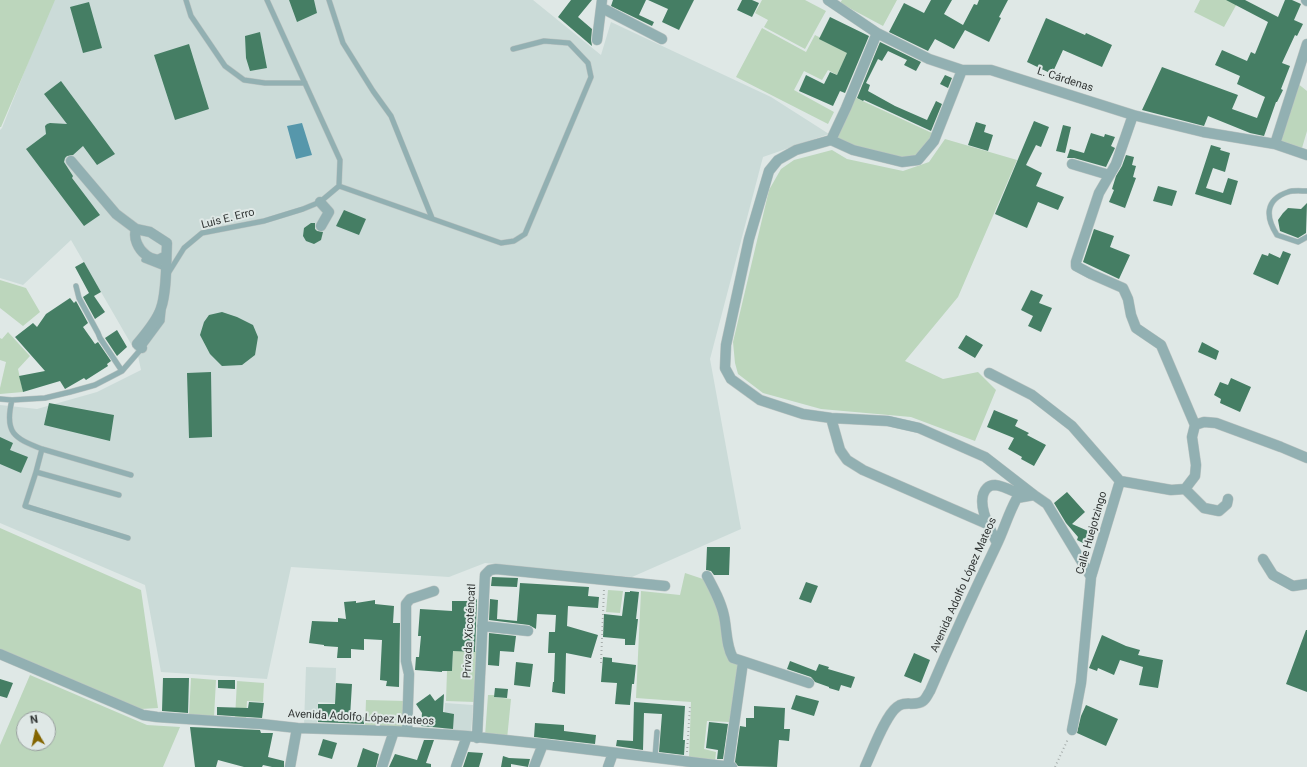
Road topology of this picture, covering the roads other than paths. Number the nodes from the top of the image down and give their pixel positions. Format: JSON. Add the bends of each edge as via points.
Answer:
{"nodes":[{"id":1,"x":186,"y":0,"type":"edge"},
{"id":2,"x":267,"y":0,"type":"edge"},
{"id":3,"x":330,"y":0,"type":"edge"},
{"id":4,"x":828,"y":0,"type":"edge"},
{"id":5,"x":602,"y":4,"type":"edge"},
{"id":6,"x":877,"y":33,"type":"junction"},
{"id":7,"x":662,"y":38,"type":"dead end"},
{"id":8,"x":597,"y":40,"type":"dead end"},
{"id":9,"x":1307,"y":45,"type":"edge"},
{"id":10,"x":513,"y":49,"type":"dead end"},
{"id":11,"x":962,"y":70,"type":"junction"},
{"id":12,"x":305,"y":83,"type":"junction"},
{"id":13,"x":1133,"y":115,"type":"junction"},
{"id":14,"x":831,"y":140,"type":"junction"},
{"id":15,"x":1275,"y":144,"type":"junction"},
{"id":16,"x":1307,"y":156,"type":"edge"},
{"id":17,"x":71,"y":161,"type":"dead end"},
{"id":18,"x":1072,"y":164,"type":"dead end"},
{"id":19,"x":1109,"y":175,"type":"junction"},
{"id":20,"x":338,"y":186,"type":"junction"},
{"id":21,"x":1307,"y":191,"type":"edge"},
{"id":22,"x":320,"y":202,"type":"junction"},
{"id":23,"x":432,"y":218,"type":"junction"},
{"id":24,"x":321,"y":226,"type":"dead end"},
{"id":25,"x":136,"y":229,"type":"junction"},
{"id":26,"x":1307,"y":238,"type":"edge"},
{"id":27,"x":166,"y":256,"type":"junction"},
{"id":28,"x":144,"y":260,"type":"dead end"},
{"id":29,"x":167,"y":269,"type":"junction"},
{"id":30,"x":76,"y":286,"type":"dead end"},
{"id":31,"x":142,"y":348,"type":"joint"},
{"id":32,"x":122,"y":371,"type":"junction"},
{"id":33,"x":990,"y":373,"type":"dead end"},
{"id":34,"x":0,"y":399,"type":"edge"},
{"id":35,"x":12,"y":400,"type":"junction"},
{"id":36,"x":831,"y":418,"type":"junction"},
{"id":37,"x":1195,"y":425,"type":"junction"},
{"id":38,"x":42,"y":449,"type":"junction"},
{"id":39,"x":1307,"y":458,"type":"edge"},
{"id":40,"x":36,"y":472,"type":"junction"},
{"id":41,"x":131,"y":475,"type":"dead end"},
{"id":42,"x":1120,"y":481,"type":"junction"},
{"id":43,"x":1185,"y":488,"type":"junction"},
{"id":44,"x":119,"y":495,"type":"dead end"},
{"id":45,"x":1029,"y":495,"type":"junction"},
{"id":46,"x":1228,"y":500,"type":"dead end"},
{"id":47,"x":987,"y":524,"type":"junction"},
{"id":48,"x":128,"y":538,"type":"dead end"},
{"id":49,"x":997,"y":544,"type":"junction"},
{"id":50,"x":1263,"y":559,"type":"dead end"},
{"id":51,"x":708,"y":576,"type":"dead end"},
{"id":52,"x":1090,"y":577,"type":"junction"},
{"id":53,"x":1307,"y":584,"type":"edge"},
{"id":54,"x":665,"y":586,"type":"dead end"},
{"id":55,"x":434,"y":591,"type":"dead end"},
{"id":56,"x":482,"y":626,"type":"junction"},
{"id":57,"x":528,"y":630,"type":"dead end"},
{"id":58,"x":0,"y":654,"type":"edge"},
{"id":59,"x":743,"y":662,"type":"junction"},
{"id":60,"x":809,"y":683,"type":"dead end"},
{"id":61,"x":297,"y":728,"type":"junction"},
{"id":62,"x":1072,"y":730,"type":"road end"},
{"id":63,"x":394,"y":731,"type":"junction"},
{"id":64,"x":407,"y":732,"type":"junction"},
{"id":65,"x":657,"y":732,"type":"dead end"},
{"id":66,"x":472,"y":737,"type":"junction"},
{"id":67,"x":543,"y":744,"type":"junction"},
{"id":68,"x":613,"y":753,"type":"junction"},
{"id":69,"x":655,"y":757,"type":"junction"},
{"id":70,"x":679,"y":763,"type":"edge"},
{"id":71,"x":728,"y":766,"type":"edge"},
{"id":72,"x":290,"y":767,"type":"edge"},
{"id":73,"x":382,"y":767,"type":"edge"},
{"id":74,"x":456,"y":767,"type":"edge"},
{"id":75,"x":534,"y":767,"type":"edge"},
{"id":76,"x":608,"y":767,"type":"edge"},
{"id":77,"x":732,"y":767,"type":"edge"},
{"id":78,"x":865,"y":767,"type":"edge"}],
"edges":[{"from":1,"to":12,"type":"lane","via":[[191,16],[225,66],[244,80]]},
{"from":2,"to":12,"type":"lane"},
{"from":3,"to":23,"type":"lane","via":[[343,43],[391,116]]},
{"from":4,"to":6,"type":"street","name":"L. Cárdenas"},
{"from":5,"to":7,"type":"street"},
{"from":5,"to":8,"type":"street"},
{"from":6,"to":11,"type":"street","name":"L. Cárdenas","via":[[929,58]]},
{"from":6,"to":14,"type":"street"},
{"from":9,"to":15,"type":"street"},
{"from":10,"to":23,"type":"lane","via":[[544,41],[569,43],[588,62],[591,76],[525,234],[514,241],[501,243]]},
{"from":11,"to":13,"type":"street","name":"L. Cárdenas","via":[[991,70]]},
{"from":11,"to":14,"type":"street","via":[[934,141],[918,160],[902,162],[853,150]]},
{"from":12,"to":20,"type":"lane","via":[[340,160]]},
{"from":13,"to":15,"type":"street","name":"L. Cárdenas","via":[[1203,132]]},
{"from":13,"to":19,"type":"street","via":[[1116,164]]},
{"from":14,"to":36,"type":"street","via":[[796,150],[778,160],[769,171],[749,239],[726,345],[725,368],[731,379],[760,400],[803,414]]},
{"from":15,"to":16,"type":"street","name":"L. Cárdenas"},
{"from":17,"to":25,"type":"street","via":[[116,214]]},
{"from":18,"to":19,"type":"street"},
{"from":19,"to":37,"type":"street","via":[[1099,193],[1076,266],[1123,288],[1136,328],[1161,344]]},
{"from":20,"to":22,"type":"lane","name":"Luis E. Erro"},
{"from":20,"to":23,"type":"lane"},
{"from":21,"to":26,"type":"lane","via":[[1288,192],[1275,199],[1269,209],[1271,225],[1277,236],[1298,242]]},
{"from":22,"to":24,"type":"street","via":[[329,212]]},
{"from":22,"to":29,"type":"lane","name":"Luis E. Erro","via":[[264,221],[202,234],[184,248]]},
{"from":25,"to":27,"type":"street","via":[[150,232],[166,243]]},
{"from":25,"to":27,"type":"street","via":[[136,244],[146,256],[158,260]]},
{"from":27,"to":29,"type":"street"},
{"from":28,"to":29,"type":"lane"},
{"from":29,"to":31,"type":"street","via":[[161,309],[137,344]]},
{"from":30,"to":32,"type":"lane","via":[[79,298],[100,338]]},
{"from":31,"to":32,"type":"lane"},
{"from":32,"to":35,"type":"lane","via":[[95,385],[70,392],[45,398]]},
{"from":33,"to":42,"type":"street","via":[[1032,395],[1072,426]]},
{"from":34,"to":35,"type":"lane"},
{"from":35,"to":38,"type":"lane","via":[[9,414],[14,434],[22,442]]},
{"from":36,"to":45,"type":"street","via":[[888,422],[919,428],[984,457]]},
{"from":36,"to":47,"type":"street","via":[[840,450],[847,460],[863,470]]},
{"from":37,"to":39,"type":"street","via":[[1204,422],[1216,423]]},
{"from":37,"to":43,"type":"street","via":[[1192,437],[1195,476]]},
{"from":38,"to":40,"type":"lane"},
{"from":38,"to":41,"type":"lane"},
{"from":40,"to":44,"type":"lane"},
{"from":40,"to":48,"type":"lane","via":[[25,506]]},
{"from":42,"to":43,"type":"street","name":"Calle Huejotzingo","via":[[1171,490]]},
{"from":42,"to":52,"type":"street","name":"Calle Huejotzingo"},
{"from":43,"to":46,"type":"street","via":[[1204,508],[1219,511]]},
{"from":45,"to":47,"type":"street","via":[[995,485],[989,486],[984,491],[982,502]]},
{"from":45,"to":49,"type":"street","name":"Avenida Adolfo López Mateos","via":[[1017,498]]},
{"from":45,"to":52,"type":"street","via":[[1047,504]]},
{"from":47,"to":49,"type":"street"},
{"from":49,"to":78,"type":"street","name":"Avenida Adolfo López Mateos","via":[[927,696],[924,701],[916,704],[904,703],[897,706],[889,715]]},
{"from":50,"to":53,"type":"street","via":[[1273,575],[1293,586]]},
{"from":51,"to":59,"type":"street","via":[[720,601],[729,652]]},
{"from":52,"to":62,"type":"street","name":"Calle Huejotzingo","via":[[1081,683]]},
{"from":54,"to":56,"type":"street","name":"Privada Xicoténcatl","via":[[490,570],[485,575]]},
{"from":55,"to":64,"type":"street","via":[[410,598],[406,604],[406,661],[410,674]]},
{"from":56,"to":57,"type":"street"},
{"from":56,"to":66,"type":"street","name":"Privada Xicoténcatl"},
{"from":58,"to":61,"type":"street","name":"Avenida Adolfo López Mateos","via":[[143,715]]},
{"from":59,"to":60,"type":"street"},
{"from":59,"to":71,"type":"street"},
{"from":61,"to":63,"type":"street","name":"Avenida Adolfo López Mateos"},
{"from":61,"to":72,"type":"street"},
{"from":63,"to":64,"type":"street","name":"Avenida Adolfo López Mateos"},
{"from":63,"to":73,"type":"street"},
{"from":64,"to":66,"type":"street","name":"Avenida Adolfo López Mateos"},
{"from":65,"to":69,"type":"lane"},
{"from":66,"to":67,"type":"street","name":"Avenida Adolfo López Mateos"},
{"from":66,"to":74,"type":"street","name":"Privada Xicoténcatl"},
{"from":67,"to":68,"type":"street","name":"Avenida Adolfo López Mateos"},
{"from":67,"to":75,"type":"street"},
{"from":68,"to":69,"type":"street","name":"Avenida Adolfo López Mateos"},
{"from":68,"to":76,"type":"street"},
{"from":69,"to":70,"type":"street","name":"Avenida Adolfo López Mateos"},
{"from":70,"to":71,"type":"street","name":"Avenida Adolfo López Mateos"},
{"from":71,"to":77,"type":"street","name":"Avenida Adolfo López Mateos"}]}
